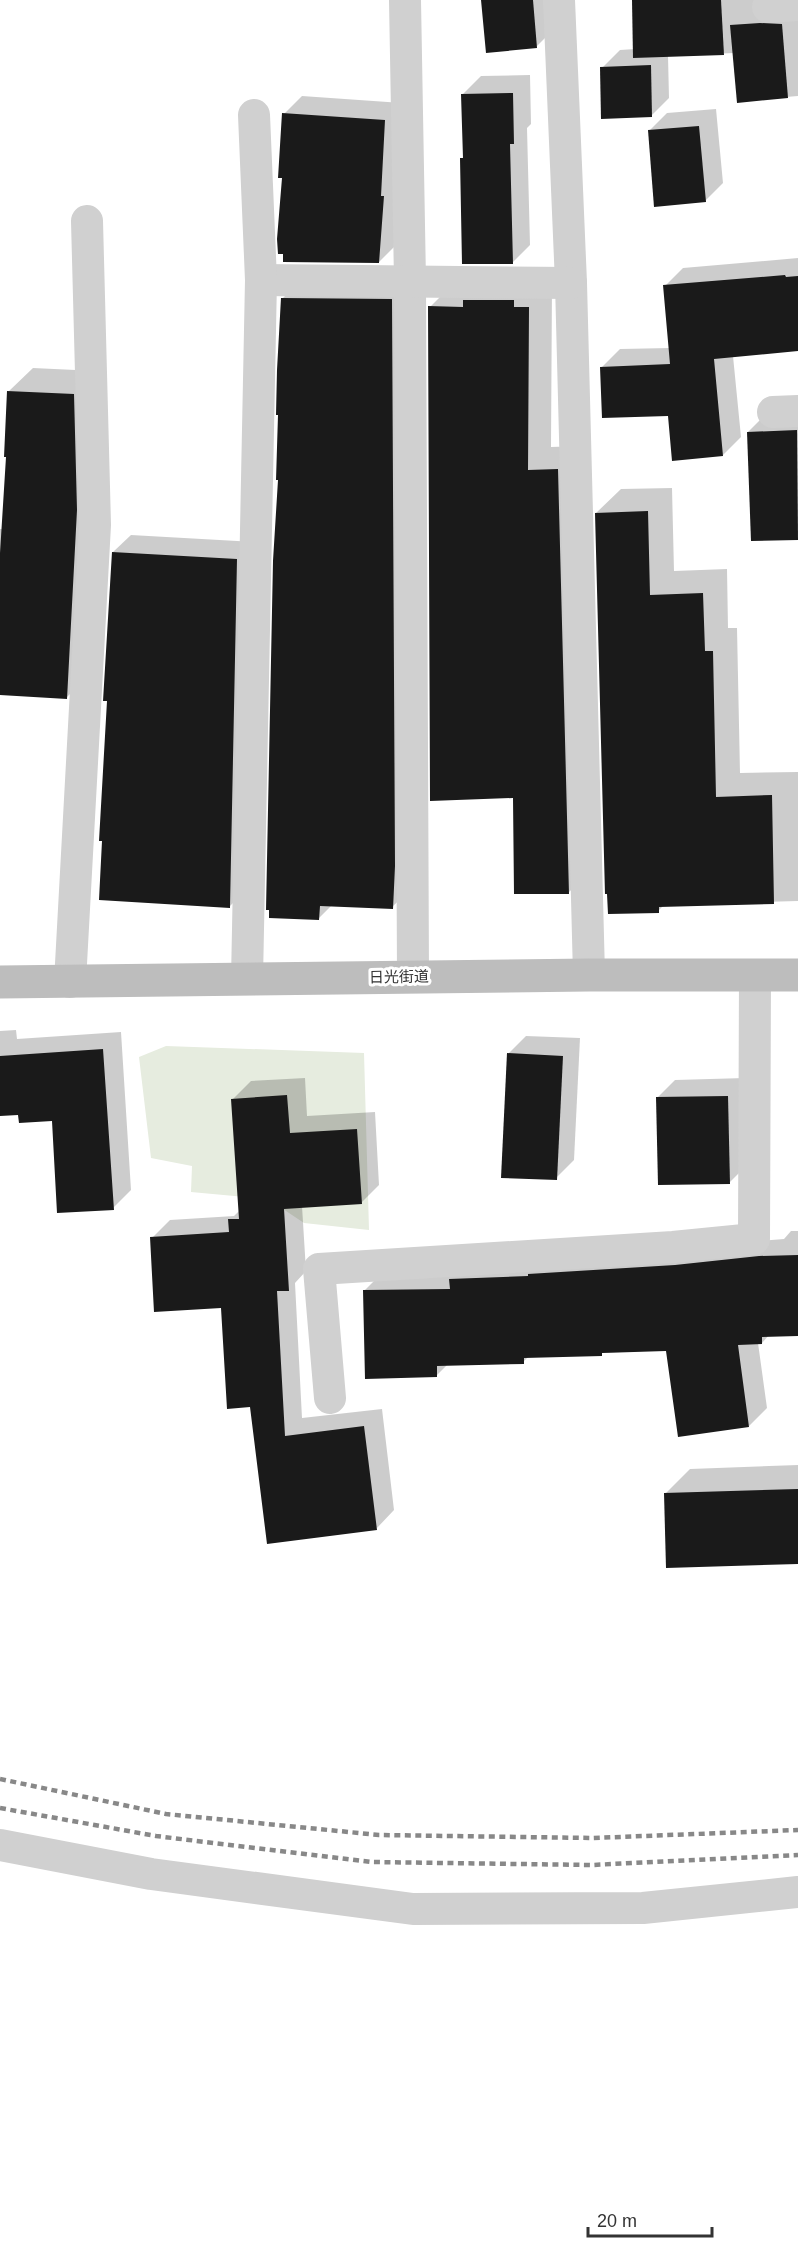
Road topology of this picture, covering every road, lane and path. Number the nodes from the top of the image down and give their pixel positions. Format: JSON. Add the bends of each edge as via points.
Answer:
{"nodes":[{"id":1,"x":405,"y":0,"type":"edge"},
{"id":2,"x":559,"y":0,"type":"edge"},
{"id":3,"x":254,"y":115,"type":"dead end"},
{"id":4,"x":87,"y":221,"type":"dead end"},
{"id":5,"x":261,"y":280,"type":"junction"},
{"id":6,"x":411,"y":281,"type":"junction"},
{"id":7,"x":571,"y":283,"type":"junction"},
{"id":8,"x":589,"y":975,"type":"junction"},
{"id":9,"x":754,"y":975,"type":"junction"},
{"id":10,"x":798,"y":975,"type":"edge"},
{"id":11,"x":413,"y":977,"type":"junction"},
{"id":12,"x":247,"y":979,"type":"junction"},
{"id":13,"x":0,"y":982,"type":"edge"},
{"id":14,"x":70,"y":982,"type":"junction"},
{"id":15,"x":330,"y":1398,"type":"dead end"},
{"id":16,"x":0,"y":1845,"type":"edge"},
{"id":17,"x":798,"y":1892,"type":"edge"}],
"edges":[{"from":1,"to":6,"type":"street"},
{"from":2,"to":7,"type":"street"},
{"from":3,"to":5,"type":"street"},
{"from":4,"to":14,"type":"street","via":[[95,525]]},
{"from":5,"to":6,"type":"street"},
{"from":5,"to":12,"type":"street"},
{"from":6,"to":7,"type":"street"},
{"from":6,"to":11,"type":"street"},
{"from":7,"to":8,"type":"street"},
{"from":8,"to":9,"type":"main road","name":"日光街道"},
{"from":8,"to":11,"type":"main road","name":"日光街道"},
{"from":9,"to":10,"type":"main road","name":"日光街道"},
{"from":9,"to":15,"type":"street","via":[[754,1239],[318,1269]]},
{"from":11,"to":12,"type":"main road","name":"日光街道"},
{"from":12,"to":14,"type":"main road","name":"日光街道"},
{"from":13,"to":14,"type":"main road","name":"日光街道"},
{"from":16,"to":17,"type":"street","via":[[151,1874],[413,1909],[643,1908]]}]}
